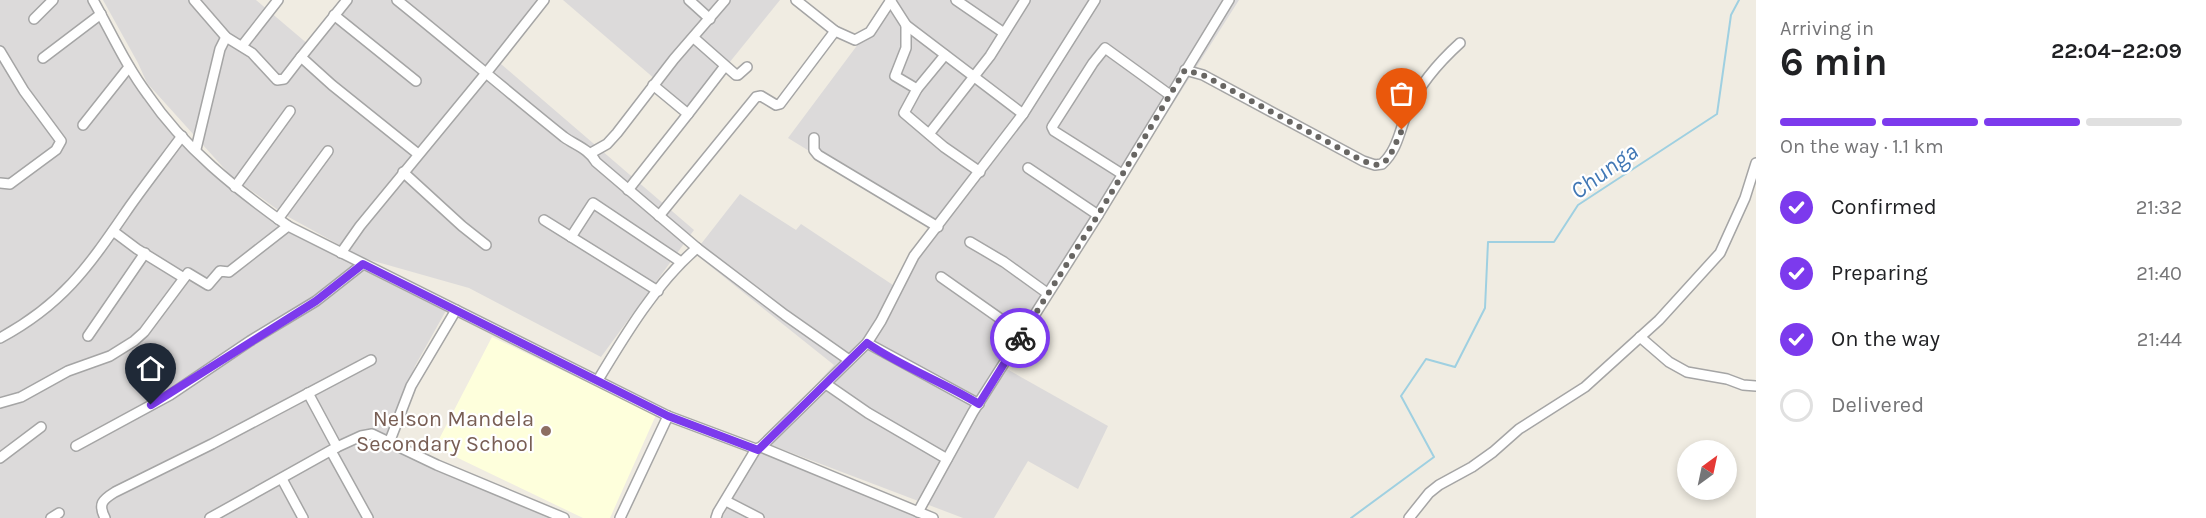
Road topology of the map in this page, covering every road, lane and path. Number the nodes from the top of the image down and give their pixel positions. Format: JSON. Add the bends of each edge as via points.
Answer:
{"nodes":[{"id":1,"x":53,"y":0,"type":"edge"},
{"id":2,"x":93,"y":0,"type":"edge"},
{"id":3,"x":194,"y":0,"type":"edge"},
{"id":4,"x":278,"y":0,"type":"edge"},
{"id":5,"x":347,"y":0,"type":"edge"},
{"id":6,"x":397,"y":0,"type":"edge"},
{"id":7,"x":689,"y":0,"type":"edge"},
{"id":8,"x":725,"y":0,"type":"edge"},
{"id":9,"x":796,"y":0,"type":"edge"},
{"id":10,"x":891,"y":0,"type":"edge"},
{"id":11,"x":956,"y":0,"type":"edge"},
{"id":12,"x":1025,"y":0,"type":"edge"},
{"id":13,"x":1095,"y":0,"type":"edge"},
{"id":14,"x":1229,"y":0,"type":"edge"},
{"id":15,"x":538,"y":2,"type":"edge"},
{"id":16,"x":101,"y":14,"type":"junction"},
{"id":17,"x":334,"y":15,"type":"junction"},
{"id":18,"x":33,"y":19,"type":"dead end"},
{"id":19,"x":710,"y":19,"type":"junction"},
{"id":20,"x":906,"y":25,"type":"junction"},
{"id":21,"x":836,"y":31,"type":"junction"},
{"id":22,"x":1004,"y":33,"type":"junction"},
{"id":23,"x":226,"y":37,"type":"junction"},
{"id":24,"x":694,"y":38,"type":"junction"},
{"id":25,"x":1460,"y":43,"type":"dead end"},
{"id":26,"x":242,"y":46,"type":"junction"},
{"id":27,"x":0,"y":51,"type":"edge"},
{"id":28,"x":945,"y":55,"type":"junction"},
{"id":29,"x":301,"y":57,"type":"junction"},
{"id":30,"x":44,"y":58,"type":"dead end"},
{"id":31,"x":725,"y":66,"type":"junction"},
{"id":32,"x":129,"y":67,"type":"junction"},
{"id":33,"x":747,"y":67,"type":"dead end"},
{"id":34,"x":1185,"y":70,"type":"junction"},
{"id":35,"x":485,"y":74,"type":"junction"},
{"id":36,"x":974,"y":78,"type":"junction"},
{"id":37,"x":416,"y":81,"type":"dead end"},
{"id":38,"x":653,"y":85,"type":"junction"},
{"id":39,"x":917,"y":89,"type":"junction"},
{"id":40,"x":1170,"y":96,"type":"junction"},
{"id":41,"x":290,"y":111,"type":"dead end"},
{"id":42,"x":688,"y":114,"type":"junction"},
{"id":43,"x":1023,"y":114,"type":"junction"},
{"id":44,"x":83,"y":125,"type":"dead end"},
{"id":45,"x":930,"y":134,"type":"junction"},
{"id":46,"x":182,"y":136,"type":"junction"},
{"id":47,"x":814,"y":138,"type":"dead end"},
{"id":48,"x":196,"y":149,"type":"junction"},
{"id":49,"x":328,"y":151,"type":"dead end"},
{"id":50,"x":591,"y":153,"type":"junction"},
{"id":51,"x":418,"y":154,"type":"junction"},
{"id":52,"x":1756,"y":163,"type":"edge"},
{"id":53,"x":1028,"y":168,"type":"dead end"},
{"id":54,"x":403,"y":172,"type":"junction"},
{"id":55,"x":980,"y":172,"type":"junction"},
{"id":56,"x":1122,"y":174,"type":"junction"},
{"id":57,"x":0,"y":183,"type":"edge"},
{"id":58,"x":235,"y":187,"type":"junction"},
{"id":59,"x":628,"y":190,"type":"junction"},
{"id":60,"x":1098,"y":215,"type":"junction"},
{"id":61,"x":659,"y":216,"type":"junction"},
{"id":62,"x":278,"y":219,"type":"junction"},
{"id":63,"x":544,"y":220,"type":"dead end"},
{"id":64,"x":288,"y":226,"type":"junction"},
{"id":65,"x":938,"y":227,"type":"junction"},
{"id":66,"x":113,"y":231,"type":"junction"},
{"id":67,"x":571,"y":237,"type":"junction"},
{"id":68,"x":970,"y":242,"type":"dead end"},
{"id":69,"x":486,"y":244,"type":"dead end"},
{"id":70,"x":697,"y":248,"type":"junction"},
{"id":71,"x":342,"y":253,"type":"junction"},
{"id":72,"x":146,"y":254,"type":"junction"},
{"id":73,"x":681,"y":262,"type":"junction"},
{"id":74,"x":363,"y":264,"type":"junction"},
{"id":75,"x":941,"y":277,"type":"dead end"},
{"id":76,"x":184,"y":278,"type":"junction"},
{"id":77,"x":658,"y":291,"type":"junction"},
{"id":78,"x":1047,"y":293,"type":"junction"},
{"id":79,"x":456,"y":310,"type":"junction"},
{"id":80,"x":1022,"y":334,"type":"junction"},
{"id":81,"x":88,"y":336,"type":"dead end"},
{"id":82,"x":1640,"y":337,"type":"junction"},
{"id":83,"x":0,"y":338,"type":"edge"},
{"id":84,"x":867,"y":343,"type":"junction"},
{"id":85,"x":371,"y":360,"type":"dead end"},
{"id":86,"x":849,"y":360,"type":"junction"},
{"id":87,"x":598,"y":380,"type":"junction"},
{"id":88,"x":826,"y":384,"type":"junction"},
{"id":89,"x":1756,"y":386,"type":"edge"},
{"id":90,"x":308,"y":393,"type":"junction"},
{"id":91,"x":0,"y":403,"type":"edge"},
{"id":92,"x":979,"y":404,"type":"junction"},
{"id":93,"x":668,"y":416,"type":"junction"},
{"id":94,"x":41,"y":427,"type":"dead end"},
{"id":95,"x":389,"y":443,"type":"junction"},
{"id":96,"x":76,"y":446,"type":"dead end"},
{"id":97,"x":758,"y":448,"type":"junction"},
{"id":98,"x":334,"y":449,"type":"junction"},
{"id":99,"x":0,"y":458,"type":"edge"},
{"id":100,"x":947,"y":459,"type":"junction"},
{"id":101,"x":282,"y":478,"type":"junction"},
{"id":102,"x":726,"y":501,"type":"junction"},
{"id":103,"x":231,"y":508,"type":"junction"},
{"id":104,"x":918,"y":512,"type":"junction"},
{"id":105,"x":549,"y":515,"type":"edge"},
{"id":106,"x":105,"y":518,"type":"edge"},
{"id":107,"x":210,"y":518,"type":"edge"},
{"id":108,"x":236,"y":518,"type":"edge"},
{"id":109,"x":303,"y":518,"type":"edge"},
{"id":110,"x":368,"y":518,"type":"edge"},
{"id":111,"x":564,"y":518,"type":"edge"},
{"id":112,"x":620,"y":518,"type":"edge"},
{"id":113,"x":717,"y":518,"type":"edge"},
{"id":114,"x":759,"y":518,"type":"edge"},
{"id":115,"x":933,"y":518,"type":"edge"},
{"id":116,"x":1409,"y":518,"type":"edge"}],
"edges":[{"from":1,"to":18,"type":"street"},
{"from":2,"to":16,"type":"street"},
{"from":3,"to":23,"type":"street"},
{"from":4,"to":26,"type":"street"},
{"from":5,"to":17,"type":"street"},
{"from":6,"to":35,"type":"street"},
{"from":7,"to":19,"type":"street"},
{"from":8,"to":19,"type":"street"},
{"from":9,"to":21,"type":"street"},
{"from":10,"to":20,"type":"street"},
{"from":10,"to":21,"type":"street","via":[[867,36],[855,40]]},
{"from":11,"to":22,"type":"street"},
{"from":12,"to":22,"type":"street"},
{"from":13,"to":43,"type":"street"},
{"from":14,"to":34,"type":"street"},
{"from":15,"to":35,"type":"street"},
{"from":16,"to":30,"type":"street"},
{"from":16,"to":32,"type":"street"},
{"from":17,"to":29,"type":"street"},
{"from":17,"to":37,"type":"street"},
{"from":19,"to":24,"type":"street"},
{"from":20,"to":28,"type":"street"},
{"from":20,"to":39,"type":"street","via":[[906,48],[895,76]]},
{"from":21,"to":61,"type":"street","via":[[780,104],[756,97]]},
{"from":22,"to":36,"type":"street"},
{"from":23,"to":26,"type":"street"},
{"from":23,"to":48,"type":"street"},
{"from":24,"to":31,"type":"street"},
{"from":24,"to":38,"type":"street"},
{"from":25,"to":34,"type":"street","via":[[1424,84],[1408,110],[1389,158],[1375,165],[1203,75]]},
{"from":26,"to":29,"type":"street","via":[[278,80],[284,79]]},
{"from":27,"to":57,"type":"street","via":[[62,141],[14,182]]},
{"from":28,"to":36,"type":"street"},
{"from":28,"to":39,"type":"street"},
{"from":29,"to":51,"type":"street"},
{"from":31,"to":33,"type":"street","via":[[738,75]]},
{"from":31,"to":42,"type":"street"},
{"from":32,"to":44,"type":"street"},
{"from":32,"to":46,"type":"street","via":[[159,111]]},
{"from":34,"to":40,"type":"street"},
{"from":35,"to":50,"type":"street","via":[[563,136]]},
{"from":35,"to":51,"type":"street"},
{"from":36,"to":43,"type":"street"},
{"from":36,"to":45,"type":"street"},
{"from":38,"to":42,"type":"street"},
{"from":38,"to":50,"type":"street","via":[[607,144]]},
{"from":39,"to":45,"type":"street","via":[[904,113]]},
{"from":40,"to":56,"type":"street"},
{"from":40,"to":56,"type":"street","via":[[1105,48],[1063,109],[1054,131]]},
{"from":41,"to":58,"type":"street"},
{"from":42,"to":59,"type":"street"},
{"from":43,"to":55,"type":"street"},
{"from":45,"to":55,"type":"street"},
{"from":46,"to":48,"type":"street"},
{"from":46,"to":66,"type":"street"},
{"from":47,"to":65,"type":"street","via":[[818,155]]},
{"from":48,"to":58,"type":"street"},
{"from":49,"to":62,"type":"street"},
{"from":50,"to":59,"type":"street"},
{"from":51,"to":54,"type":"street"},
{"from":52,"to":82,"type":"street","via":[[1720,253]]},
{"from":53,"to":60,"type":"street"},
{"from":54,"to":69,"type":"street"},
{"from":54,"to":71,"type":"street"},
{"from":55,"to":65,"type":"street"},
{"from":56,"to":60,"type":"street"},
{"from":58,"to":62,"type":"street"},
{"from":59,"to":61,"type":"street"},
{"from":60,"to":78,"type":"street"},
{"from":61,"to":70,"type":"street"},
{"from":62,"to":64,"type":"street"},
{"from":63,"to":67,"type":"street"},
{"from":64,"to":71,"type":"street"},
{"from":64,"to":76,"type":"street","via":[[229,272],[220,271],[208,285],[190,273]]},
{"from":65,"to":84,"type":"street","via":[[914,256]]},
{"from":66,"to":72,"type":"street"},
{"from":66,"to":83,"type":"street","via":[[62,295]]},
{"from":67,"to":73,"type":"street","via":[[593,203]]},
{"from":67,"to":77,"type":"street"},
{"from":68,"to":78,"type":"street"},
{"from":70,"to":73,"type":"street"},
{"from":70,"to":86,"type":"street"},
{"from":71,"to":74,"type":"street"},
{"from":72,"to":76,"type":"street"},
{"from":72,"to":81,"type":"street"},
{"from":73,"to":77,"type":"street"},
{"from":74,"to":79,"type":"street"},
{"from":74,"to":96,"type":"street","via":[[316,301],[170,394]]},
{"from":75,"to":80,"type":"street"},
{"from":76,"to":91,"type":"street","via":[[134,341],[28,394]]},
{"from":77,"to":87,"type":"street"},
{"from":78,"to":80,"type":"street"},
{"from":79,"to":87,"type":"street"},
{"from":79,"to":95,"type":"street","via":[[411,386]]},
{"from":80,"to":92,"type":"street"},
{"from":82,"to":89,"type":"street","via":[[1677,368]]},
{"from":82,"to":116,"type":"street","via":[[1586,387],[1519,429],[1472,467],[1438,485]]},
{"from":84,"to":86,"type":"street"},
{"from":84,"to":92,"type":"street"},
{"from":85,"to":90,"type":"street"},
{"from":86,"to":88,"type":"street"},
{"from":87,"to":93,"type":"street"},
{"from":88,"to":97,"type":"street"},
{"from":88,"to":100,"type":"street"},
{"from":90,"to":98,"type":"street"},
{"from":90,"to":106,"type":"street","via":[[115,492],[101,506]]},
{"from":92,"to":100,"type":"street"},
{"from":93,"to":97,"type":"street"},
{"from":93,"to":112,"type":"street"},
{"from":94,"to":99,"type":"street"},
{"from":95,"to":98,"type":"street","via":[[372,434]]},
{"from":95,"to":105,"type":"street"},
{"from":97,"to":102,"type":"street"},
{"from":97,"to":104,"type":"street"},
{"from":98,"to":101,"type":"street"},
{"from":98,"to":110,"type":"street"},
{"from":100,"to":104,"type":"street"},
{"from":101,"to":103,"type":"street"},
{"from":101,"to":109,"type":"street"},
{"from":102,"to":113,"type":"street"},
{"from":102,"to":114,"type":"street"},
{"from":103,"to":107,"type":"street"},
{"from":103,"to":108,"type":"street"},
{"from":104,"to":115,"type":"street"},
{"from":105,"to":111,"type":"street"}]}
